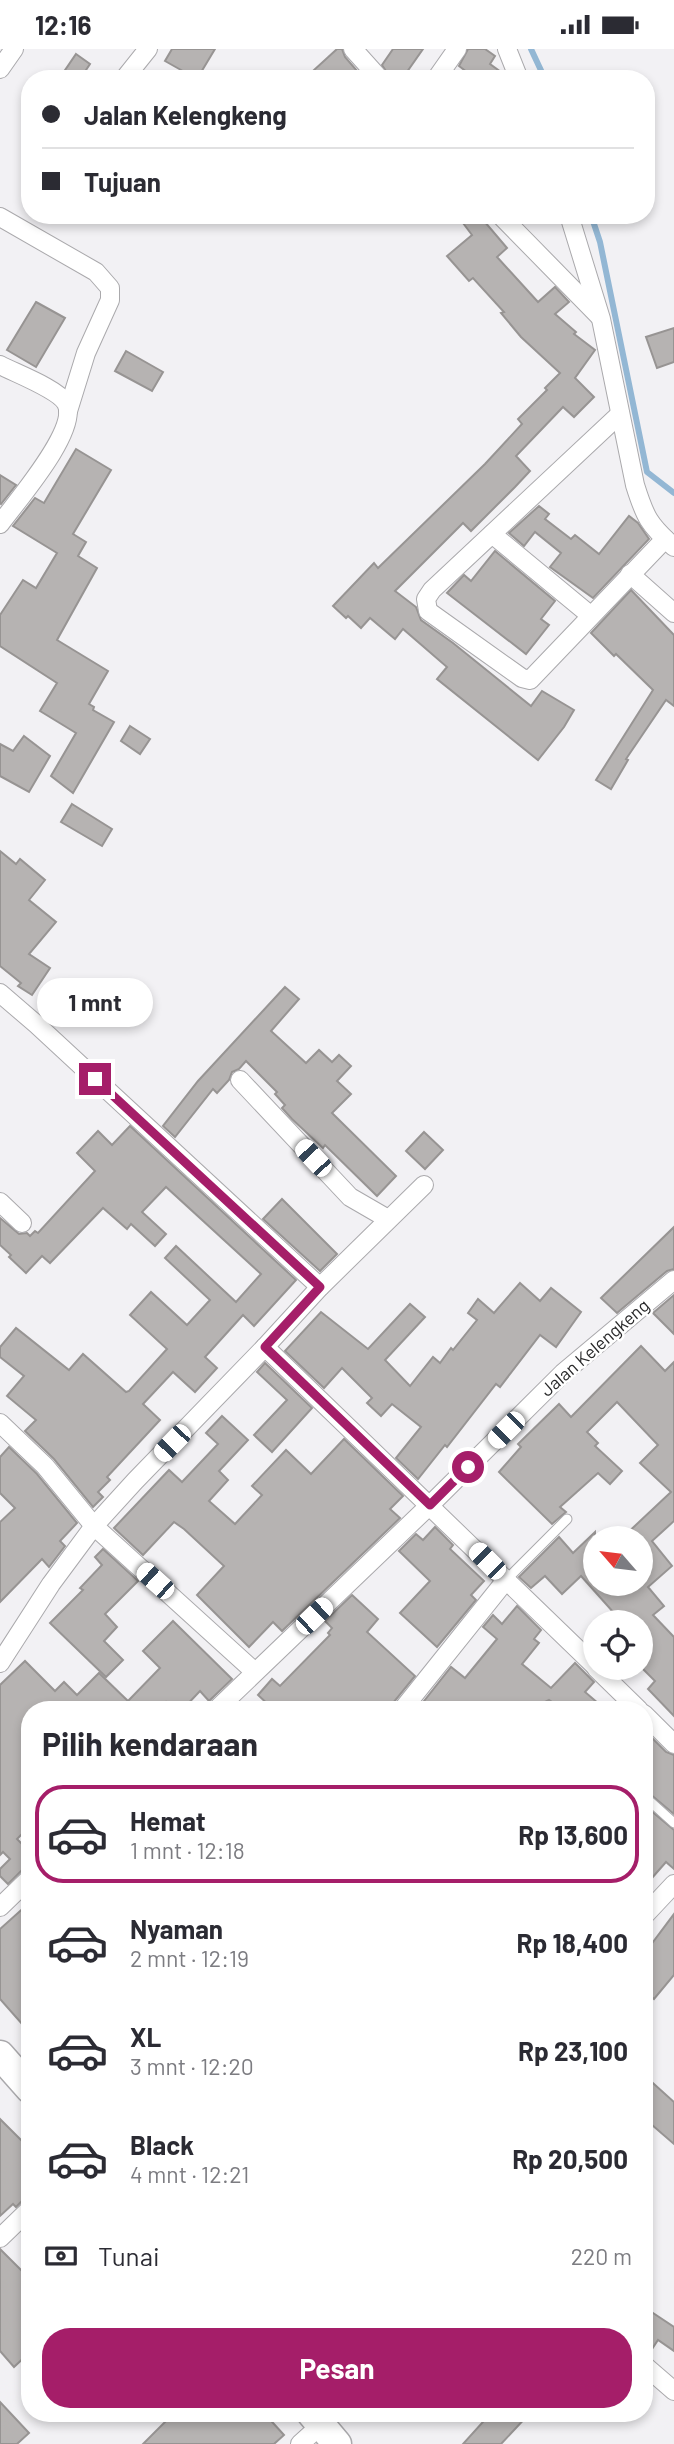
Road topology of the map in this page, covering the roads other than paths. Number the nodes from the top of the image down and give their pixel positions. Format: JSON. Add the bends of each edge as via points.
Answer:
{"nodes":[{"id":1,"x":14,"y":49,"type":"edge"},
{"id":2,"x":148,"y":49,"type":"edge"},
{"id":3,"x":353,"y":49,"type":"edge"},
{"id":4,"x":457,"y":49,"type":"edge"},
{"id":5,"x":507,"y":49,"type":"edge"},
{"id":6,"x":0,"y":69,"type":"edge"},
{"id":7,"x":131,"y":70,"type":"edge"},
{"id":8,"x":372,"y":70,"type":"edge"},
{"id":9,"x":442,"y":70,"type":"edge"},
{"id":10,"x":515,"y":70,"type":"edge"},
{"id":11,"x":0,"y":217,"type":"edge"},
{"id":12,"x":509,"y":224,"type":"edge"},
{"id":13,"x":572,"y":224,"type":"edge"},
{"id":14,"x":601,"y":319,"type":"junction"},
{"id":15,"x":0,"y":365,"type":"edge"},
{"id":16,"x":68,"y":411,"type":"junction"},
{"id":17,"x":620,"y":414,"type":"junction"},
{"id":18,"x":0,"y":524,"type":"edge"},
{"id":19,"x":492,"y":534,"type":"junction"},
{"id":20,"x":669,"y":543,"type":"edge"},
{"id":21,"x":630,"y":574,"type":"junction"},
{"id":22,"x":674,"y":613,"type":"edge"},
{"id":23,"x":590,"y":615,"type":"junction"},
{"id":24,"x":3,"y":1002,"type":"edge"},
{"id":25,"x":240,"y":1080,"type":"dead end"},
{"id":26,"x":424,"y":1185,"type":"dead end"},
{"id":27,"x":0,"y":1202,"type":"edge"},
{"id":28,"x":388,"y":1219,"type":"junction"},
{"id":29,"x":22,"y":1223,"type":"dead end"},
{"id":30,"x":674,"y":1280,"type":"edge"},
{"id":31,"x":320,"y":1287,"type":"junction"},
{"id":32,"x":265,"y":1347,"type":"junction"},
{"id":33,"x":0,"y":1423,"type":"edge"},
{"id":34,"x":430,"y":1505,"type":"junction"},
{"id":35,"x":567,"y":1519,"type":"dead end"},
{"id":36,"x":94,"y":1526,"type":"junction"},
{"id":37,"x":506,"y":1580,"type":"junction"},
{"id":38,"x":583,"y":1654,"type":"edge"},
{"id":39,"x":0,"y":1663,"type":"edge"},
{"id":40,"x":255,"y":1672,"type":"junction"},
{"id":41,"x":609,"y":1680,"type":"edge"},
{"id":42,"x":226,"y":1701,"type":"edge"},
{"id":43,"x":409,"y":1701,"type":"edge"},
{"id":44,"x":630,"y":1701,"type":"edge"},
{"id":45,"x":653,"y":1723,"type":"edge"},
{"id":46,"x":674,"y":1744,"type":"edge"},
{"id":47,"x":653,"y":1804,"type":"edge"},
{"id":48,"x":674,"y":1823,"type":"edge"},
{"id":49,"x":21,"y":1887,"type":"edge"},
{"id":50,"x":671,"y":1893,"type":"edge"},
{"id":51,"x":0,"y":1907,"type":"edge"},
{"id":52,"x":653,"y":1908,"type":"edge"},
{"id":53,"x":0,"y":2055,"type":"edge"},
{"id":54,"x":21,"y":2079,"type":"edge"},
{"id":55,"x":21,"y":2218,"type":"edge"},
{"id":56,"x":0,"y":2238,"type":"edge"},
{"id":57,"x":653,"y":2373,"type":"edge"},
{"id":58,"x":674,"y":2391,"type":"edge"},
{"id":59,"x":323,"y":2427,"type":"edge"},
{"id":60,"x":300,"y":2444,"type":"edge"}],
"edges":[{"from":1,"to":6,"type":"street"},
{"from":2,"to":7,"type":"street"},
{"from":3,"to":8,"type":"street"},
{"from":4,"to":9,"type":"street"},
{"from":5,"to":10,"type":"street"},
{"from":11,"to":16,"type":"street","via":[[96,272],[110,288],[110,300],[86,353]]},
{"from":12,"to":14,"type":"street"},
{"from":13,"to":14,"type":"street"},
{"from":14,"to":17,"type":"street"},
{"from":15,"to":16,"type":"street","via":[[55,393]]},
{"from":16,"to":18,"type":"street","via":[[68,421],[52,451]]},
{"from":17,"to":19,"type":"street"},
{"from":17,"to":20,"type":"street","via":[[643,512]]},
{"from":19,"to":23,"type":"street"},
{"from":19,"to":23,"type":"street","via":[[432,590],[426,599],[428,611],[526,680]]},
{"from":20,"to":21,"type":"street"},
{"from":21,"to":22,"type":"street"},
{"from":21,"to":23,"type":"street"},
{"from":24,"to":31,"type":"street"},
{"from":25,"to":28,"type":"street","via":[[350,1197]]},
{"from":26,"to":28,"type":"street"},
{"from":27,"to":29,"type":"street"},
{"from":28,"to":31,"type":"street"},
{"from":30,"to":34,"type":"street","name":"Jalan Kelengkeng","via":[[564,1373]]},
{"from":31,"to":32,"type":"street"},
{"from":32,"to":34,"type":"street"},
{"from":32,"to":36,"type":"street"},
{"from":33,"to":36,"type":"street","via":[[45,1466]]},
{"from":34,"to":37,"type":"street"},
{"from":34,"to":40,"type":"street","name":"Jalan Kelengkeng"},
{"from":35,"to":37,"type":"lane"},
{"from":36,"to":39,"type":"street"},
{"from":36,"to":40,"type":"street"},
{"from":37,"to":38,"type":"street"},
{"from":37,"to":43,"type":"street"},
{"from":40,"to":42,"type":"street","name":"Jalan Kelengkeng"},
{"from":41,"to":44,"type":"street"},
{"from":45,"to":46,"type":"street"},
{"from":47,"to":48,"type":"lane"},
{"from":49,"to":51,"type":"street"},
{"from":50,"to":52,"type":"street"},
{"from":53,"to":54,"type":"main road"},
{"from":55,"to":56,"type":"street"},
{"from":57,"to":58,"type":"street"},
{"from":59,"to":60,"type":"street"}]}
